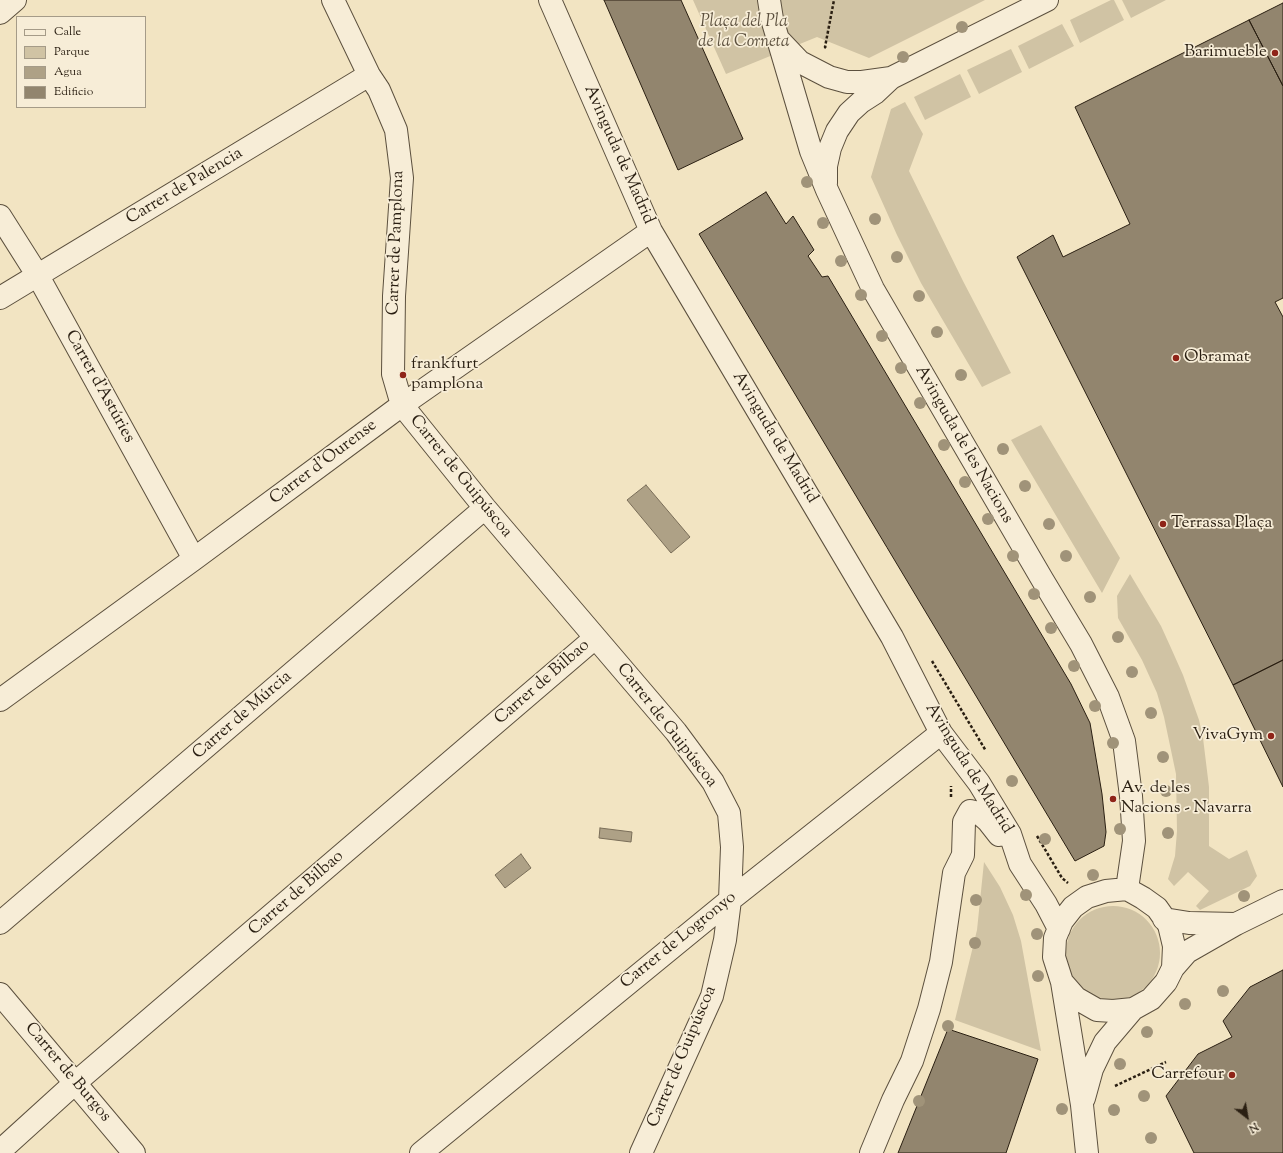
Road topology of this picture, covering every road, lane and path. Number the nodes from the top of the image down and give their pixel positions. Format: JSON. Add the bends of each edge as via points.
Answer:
{"nodes":[{"id":1,"x":15,"y":0,"type":"edge"},
{"id":2,"x":333,"y":0,"type":"edge"},
{"id":3,"x":550,"y":0,"type":"edge"},
{"id":4,"x":769,"y":0,"type":"edge"},
{"id":5,"x":834,"y":0,"type":"edge"},
{"id":6,"x":1047,"y":0,"type":"edge"},
{"id":7,"x":0,"y":13,"type":"edge"},
{"id":8,"x":778,"y":39,"type":"junction"},
{"id":9,"x":829,"y":51,"type":"dead end"},
{"id":10,"x":369,"y":75,"type":"junction"},
{"id":11,"x":891,"y":78,"type":"junction"},
{"id":12,"x":827,"y":190,"type":"junction"},
{"id":13,"x":0,"y":216,"type":"edge"},
{"id":14,"x":651,"y":231,"type":"junction"},
{"id":15,"x":38,"y":276,"type":"junction"},
{"id":16,"x":0,"y":298,"type":"edge"},
{"id":17,"x":402,"y":405,"type":"junction"},
{"id":18,"x":485,"y":508,"type":"junction"},
{"id":19,"x":194,"y":559,"type":"junction"},
{"id":20,"x":595,"y":638,"type":"junction"},
{"id":21,"x":0,"y":700,"type":"edge"},
{"id":22,"x":941,"y":733,"type":"junction"},
{"id":23,"x":1020,"y":864,"type":"junction"},
{"id":24,"x":1127,"y":889,"type":"junction"},
{"id":25,"x":730,"y":900,"type":"junction"},
{"id":26,"x":1283,"y":900,"type":"edge"},
{"id":27,"x":1164,"y":919,"type":"junction"},
{"id":28,"x":0,"y":923,"type":"edge"},
{"id":29,"x":1236,"y":924,"type":"junction"},
{"id":30,"x":1059,"y":929,"type":"junction"},
{"id":31,"x":1172,"y":968,"type":"junction"},
{"id":32,"x":1062,"y":982,"type":"junction"},
{"id":33,"x":0,"y":994,"type":"edge"},
{"id":34,"x":1133,"y":1009,"type":"junction"},
{"id":35,"x":1166,"y":1062,"type":"dead end"},
{"id":36,"x":75,"y":1083,"type":"junction"},
{"id":37,"x":1115,"y":1086,"type":"dead end"},
{"id":38,"x":1082,"y":1105,"type":"junction"},
{"id":39,"x":0,"y":1151,"type":"edge"},
{"id":40,"x":134,"y":1153,"type":"edge"},
{"id":41,"x":421,"y":1153,"type":"edge"},
{"id":42,"x":641,"y":1153,"type":"edge"},
{"id":43,"x":872,"y":1153,"type":"edge"},
{"id":44,"x":1087,"y":1153,"type":"edge"}],
"edges":[{"from":1,"to":7,"type":"street"},
{"from":2,"to":10,"type":"street","name":"Carrer de Pamplona"},
{"from":3,"to":14,"type":"street","name":"Avinguda de Madrid"},
{"from":4,"to":8,"type":"street","name":"Avinguda de les Nacions"},
{"from":5,"to":9,"type":"path","via":[[825,47]]},
{"from":6,"to":11,"type":"street"},
{"from":8,"to":11,"type":"street","via":[[800,62],[829,77],[846,82]]},
{"from":8,"to":12,"type":"street","name":"Avinguda de les Nacions","via":[[811,151]]},
{"from":10,"to":15,"type":"street","name":"Carrer de Palencia"},
{"from":10,"to":17,"type":"street","name":"Carrer de Pamplona","via":[[379,90],[396,130],[402,178],[394,296],[393,374]]},
{"from":11,"to":12,"type":"street","via":[[849,114],[837,132],[826,166]]},
{"from":12,"to":24,"type":"street","name":"Avinguda de les Nacions","via":[[873,289],[1081,644],[1108,697],[1124,740],[1131,796],[1134,841]]},
{"from":13,"to":15,"type":"street","name":"Carrer d'Astúries"},
{"from":14,"to":17,"type":"street","name":"Carrer d'Ourense"},
{"from":14,"to":22,"type":"street","name":"Avinguda de Madrid","via":[[892,637]]},
{"from":15,"to":16,"type":"street","name":"Carrer de Palencia"},
{"from":15,"to":19,"type":"street","name":"Carrer d'Astúries"},
{"from":17,"to":18,"type":"street","name":"Carrer de Guipúscoa"},
{"from":17,"to":19,"type":"street","name":"Carrer d'Ourense"},
{"from":18,"to":20,"type":"street","name":"Carrer de Guipúscoa"},
{"from":18,"to":28,"type":"street","name":"Carrer de Múrcia"},
{"from":19,"to":21,"type":"street","name":"Carrer d'Ourense"},
{"from":20,"to":25,"type":"street","name":"Carrer de Guipúscoa","via":[[676,732],[713,782],[729,813],[732,847]]},
{"from":20,"to":36,"type":"street","name":"Carrer de Bilbao"},
{"from":22,"to":23,"type":"street","name":"Avinguda de Madrid","via":[[979,783],[1005,825]]},
{"from":22,"to":25,"type":"street","name":"Carrer de Logronyo"},
{"from":23,"to":30,"type":"street","name":"Avinguda de Madrid"},
{"from":23,"to":43,"type":"street","name":"Avinguda de Madrid","via":[[988,821],[979,813],[970,811],[964,822],[963,855],[954,873],[941,962],[929,1009],[912,1061]]},
{"from":24,"to":27,"type":"street","via":[[1157,908]]},
{"from":24,"to":30,"type":"street","via":[[1106,891],[1087,897],[1073,907]]},
{"from":25,"to":41,"type":"street","name":"Carrer de Logronyo"},
{"from":25,"to":42,"type":"street","name":"Carrer de Guipúscoa","via":[[725,940],[712,996]]},
{"from":26,"to":29,"type":"street"},
{"from":27,"to":29,"type":"street","via":[[1189,923]]},
{"from":27,"to":31,"type":"street","via":[[1169,925],[1174,946]]},
{"from":29,"to":31,"type":"street","via":[[1187,952]]},
{"from":30,"to":32,"type":"street","via":[[1055,938],[1054,957]]},
{"from":31,"to":34,"type":"street","via":[[1166,982],[1151,999]]},
{"from":32,"to":34,"type":"street","via":[[1076,998],[1097,1010],[1113,1012]]},
{"from":32,"to":38,"type":"street"},
{"from":33,"to":36,"type":"street","name":"Carrer de Burgos"},
{"from":34,"to":38,"type":"street","via":[[1105,1042],[1092,1069]]},
{"from":35,"to":37,"type":"path"},
{"from":36,"to":39,"type":"street","name":"Carrer de Bilbao"},
{"from":36,"to":40,"type":"street","name":"Carrer de Burgos"},
{"from":38,"to":44,"type":"street"}]}
